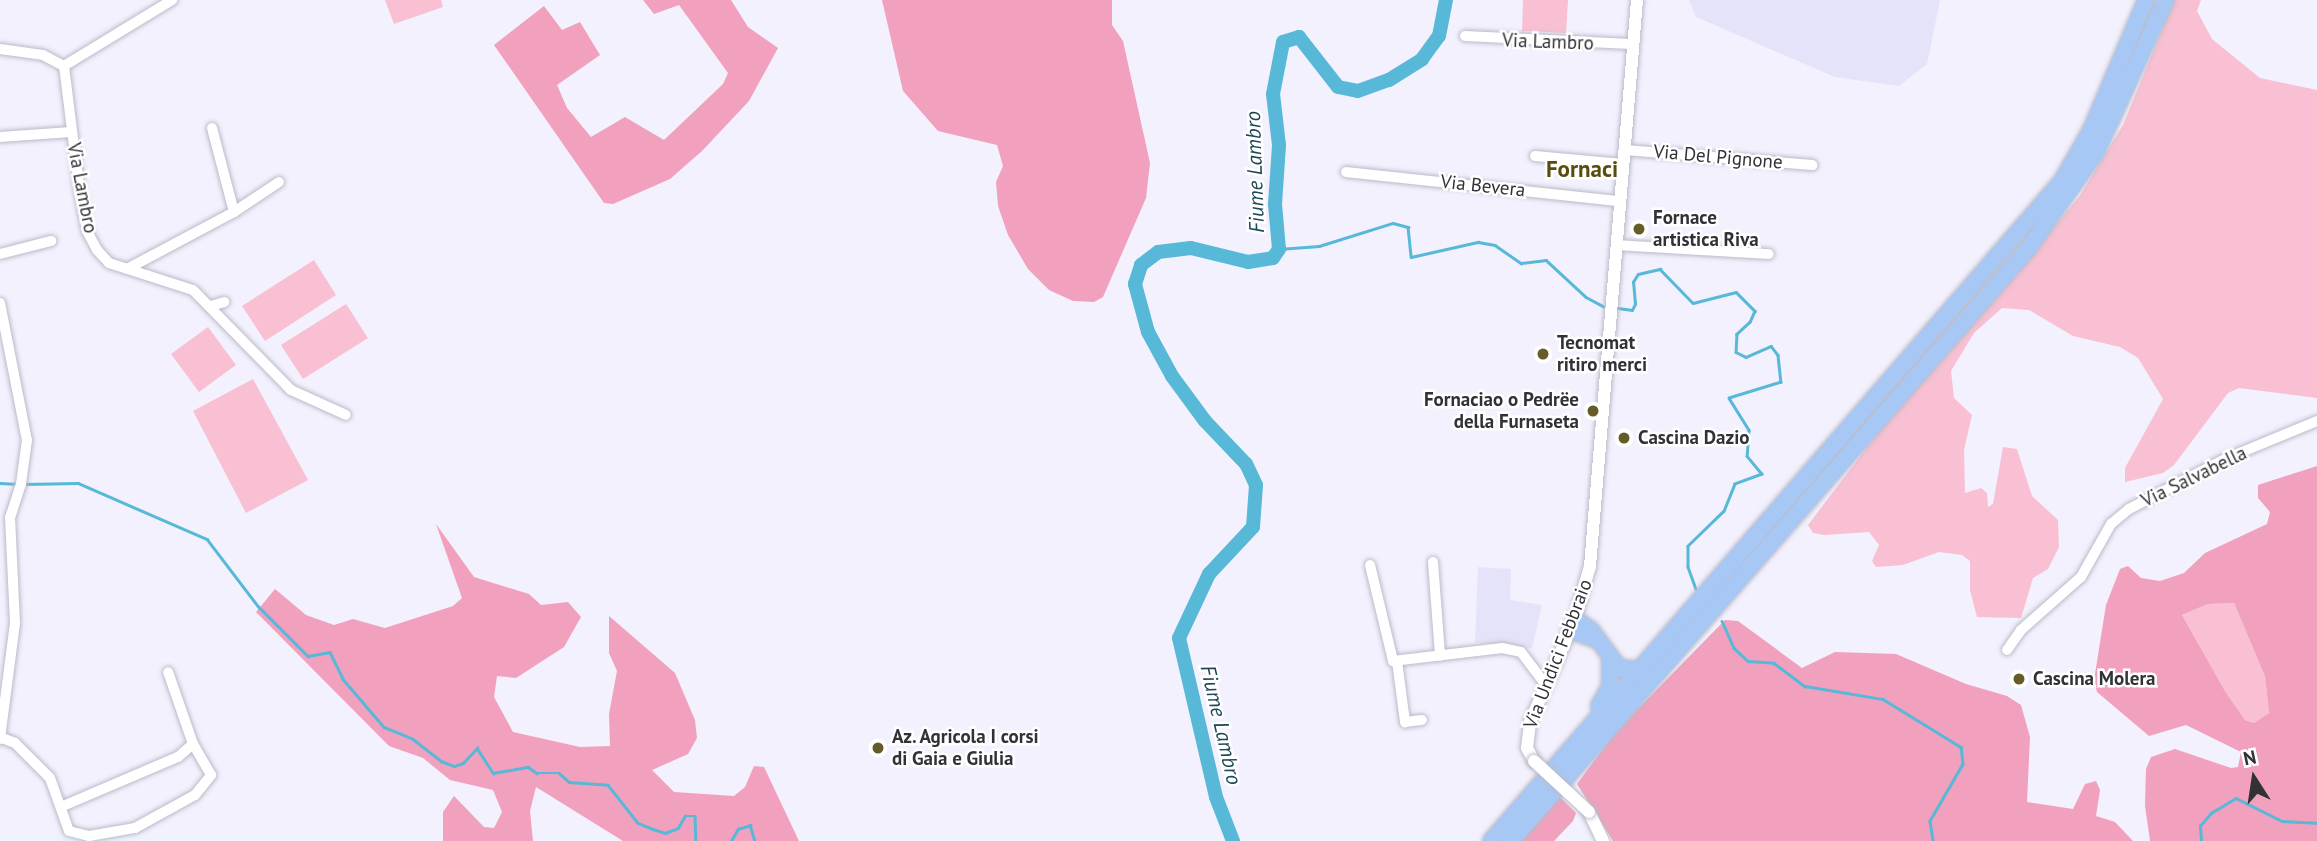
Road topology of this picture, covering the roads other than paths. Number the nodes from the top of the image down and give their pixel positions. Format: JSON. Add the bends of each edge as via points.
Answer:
{"nodes":[{"id":1,"x":172,"y":0,"type":"edge"},
{"id":2,"x":1637,"y":0,"type":"edge"},
{"id":3,"x":2146,"y":0,"type":"edge"},
{"id":4,"x":2165,"y":0,"type":"edge"},
{"id":5,"x":1465,"y":36,"type":"dead end"},
{"id":6,"x":1631,"y":44,"type":"junction"},
{"id":7,"x":0,"y":49,"type":"edge"},
{"id":8,"x":64,"y":66,"type":"junction"},
{"id":9,"x":212,"y":128,"type":"dead end"},
{"id":10,"x":71,"y":132,"type":"junction"},
{"id":11,"x":0,"y":137,"type":"edge"},
{"id":12,"x":1625,"y":150,"type":"junction"},
{"id":13,"x":1535,"y":156,"type":"dead end"},
{"id":14,"x":1623,"y":164,"type":"junction"},
{"id":15,"x":1812,"y":165,"type":"dead end"},
{"id":16,"x":1346,"y":172,"type":"dead end"},
{"id":17,"x":279,"y":183,"type":"dead end"},
{"id":18,"x":1619,"y":201,"type":"junction"},
{"id":19,"x":234,"y":212,"type":"junction"},
{"id":20,"x":51,"y":242,"type":"dead end"},
{"id":21,"x":1616,"y":245,"type":"junction"},
{"id":22,"x":0,"y":254,"type":"edge"},
{"id":23,"x":1769,"y":254,"type":"dead end"},
{"id":24,"x":127,"y":269,"type":"junction"},
{"id":25,"x":224,"y":302,"type":"dead end"},
{"id":26,"x":0,"y":303,"type":"edge"},
{"id":27,"x":211,"y":306,"type":"junction"},
{"id":28,"x":346,"y":415,"type":"dead end"},
{"id":29,"x":2317,"y":421,"type":"edge"},
{"id":30,"x":1433,"y":562,"type":"dead end"},
{"id":31,"x":1370,"y":565,"type":"dead end"},
{"id":32,"x":1572,"y":625,"type":"junction"},
{"id":33,"x":2007,"y":650,"type":"dead end"},
{"id":34,"x":1440,"y":656,"type":"junction"},
{"id":35,"x":1610,"y":659,"type":"junction"},
{"id":36,"x":1397,"y":661,"type":"junction"},
{"id":37,"x":1641,"y":670,"type":"junction"},
{"id":38,"x":168,"y":672,"type":"dead end"},
{"id":39,"x":1546,"y":685,"type":"junction"},
{"id":40,"x":1422,"y":720,"type":"dead end"},
{"id":41,"x":1,"y":739,"type":"edge"},
{"id":42,"x":193,"y":744,"type":"junction"},
{"id":43,"x":1537,"y":787,"type":"junction"},
{"id":44,"x":64,"y":806,"type":"junction"},
{"id":45,"x":1491,"y":841,"type":"edge"},
{"id":46,"x":1511,"y":841,"type":"edge"},
{"id":47,"x":1602,"y":841,"type":"edge"}],
"edges":[{"from":1,"to":8,"type":"street"},
{"from":2,"to":6,"type":"street","name":"Via Undici Febbraio"},
{"from":3,"to":37,"type":"highway","via":[[2091,130],[2062,181]]},
{"from":4,"to":46,"type":"highway","via":[[2096,153],[2028,249]]},
{"from":5,"to":6,"type":"street","name":"Via Lambro"},
{"from":6,"to":12,"type":"street","name":"Via Undici Febbraio"},
{"from":7,"to":8,"type":"street","via":[[43,55]]},
{"from":8,"to":10,"type":"street","name":"Via Lambro"},
{"from":9,"to":19,"type":"street"},
{"from":10,"to":11,"type":"street"},
{"from":10,"to":24,"type":"street","name":"Via Lambro","via":[[87,231],[109,263]]},
{"from":12,"to":14,"type":"street","name":"Via Undici Febbraio"},
{"from":12,"to":15,"type":"street","name":"Via Del Pignone"},
{"from":13,"to":14,"type":"street"},
{"from":14,"to":18,"type":"street","name":"Via Undici Febbraio"},
{"from":16,"to":18,"type":"street","name":"Via Bevera"},
{"from":17,"to":19,"type":"street"},
{"from":18,"to":21,"type":"street","name":"Via Undici Febbraio"},
{"from":19,"to":24,"type":"street"},
{"from":20,"to":22,"type":"street"},
{"from":21,"to":23,"type":"street"},
{"from":21,"to":32,"type":"street","name":"Via Undici Febbraio","via":[[1590,566]]},
{"from":24,"to":27,"type":"street","name":"Via Lambro","via":[[169,279],[193,290]]},
{"from":25,"to":27,"type":"street"},
{"from":26,"to":41,"type":"street","via":[[27,440],[21,484],[10,517],[15,623]]},
{"from":27,"to":28,"type":"street","name":"Via Lambro","via":[[291,390]]},
{"from":29,"to":33,"type":"street","name":"Via Salvabella","via":[[2225,459],[2129,509],[2111,524],[2081,578],[2021,630]]},
{"from":30,"to":34,"type":"street"},
{"from":31,"to":36,"type":"street","via":[[1393,662]]},
{"from":32,"to":35,"type":"highway","via":[[1600,641]]},
{"from":32,"to":39,"type":"street","name":"Via Undici Febbraio"},
{"from":34,"to":36,"type":"street"},
{"from":34,"to":39,"type":"street","via":[[1512,650],[1526,657]]},
{"from":35,"to":37,"type":"highway","via":[[1625,671]]},
{"from":35,"to":43,"type":"highway","via":[[1606,696]]},
{"from":36,"to":40,"type":"street","via":[[1405,722]]},
{"from":37,"to":43,"type":"highway"},
{"from":38,"to":42,"type":"street"},
{"from":39,"to":47,"type":"street","name":"Via Undici Febbraio","bridge":true,"via":[[1527,735],[1527,748],[1534,761],[1589,813]]},
{"from":41,"to":44,"type":"street","via":[[15,743],[50,778]]},
{"from":42,"to":44,"type":"street","via":[[178,757]]},
{"from":42,"to":44,"type":"street","via":[[205,758],[210,782],[168,812],[135,828],[76,836],[69,831]]},
{"from":43,"to":45,"type":"highway"}]}
